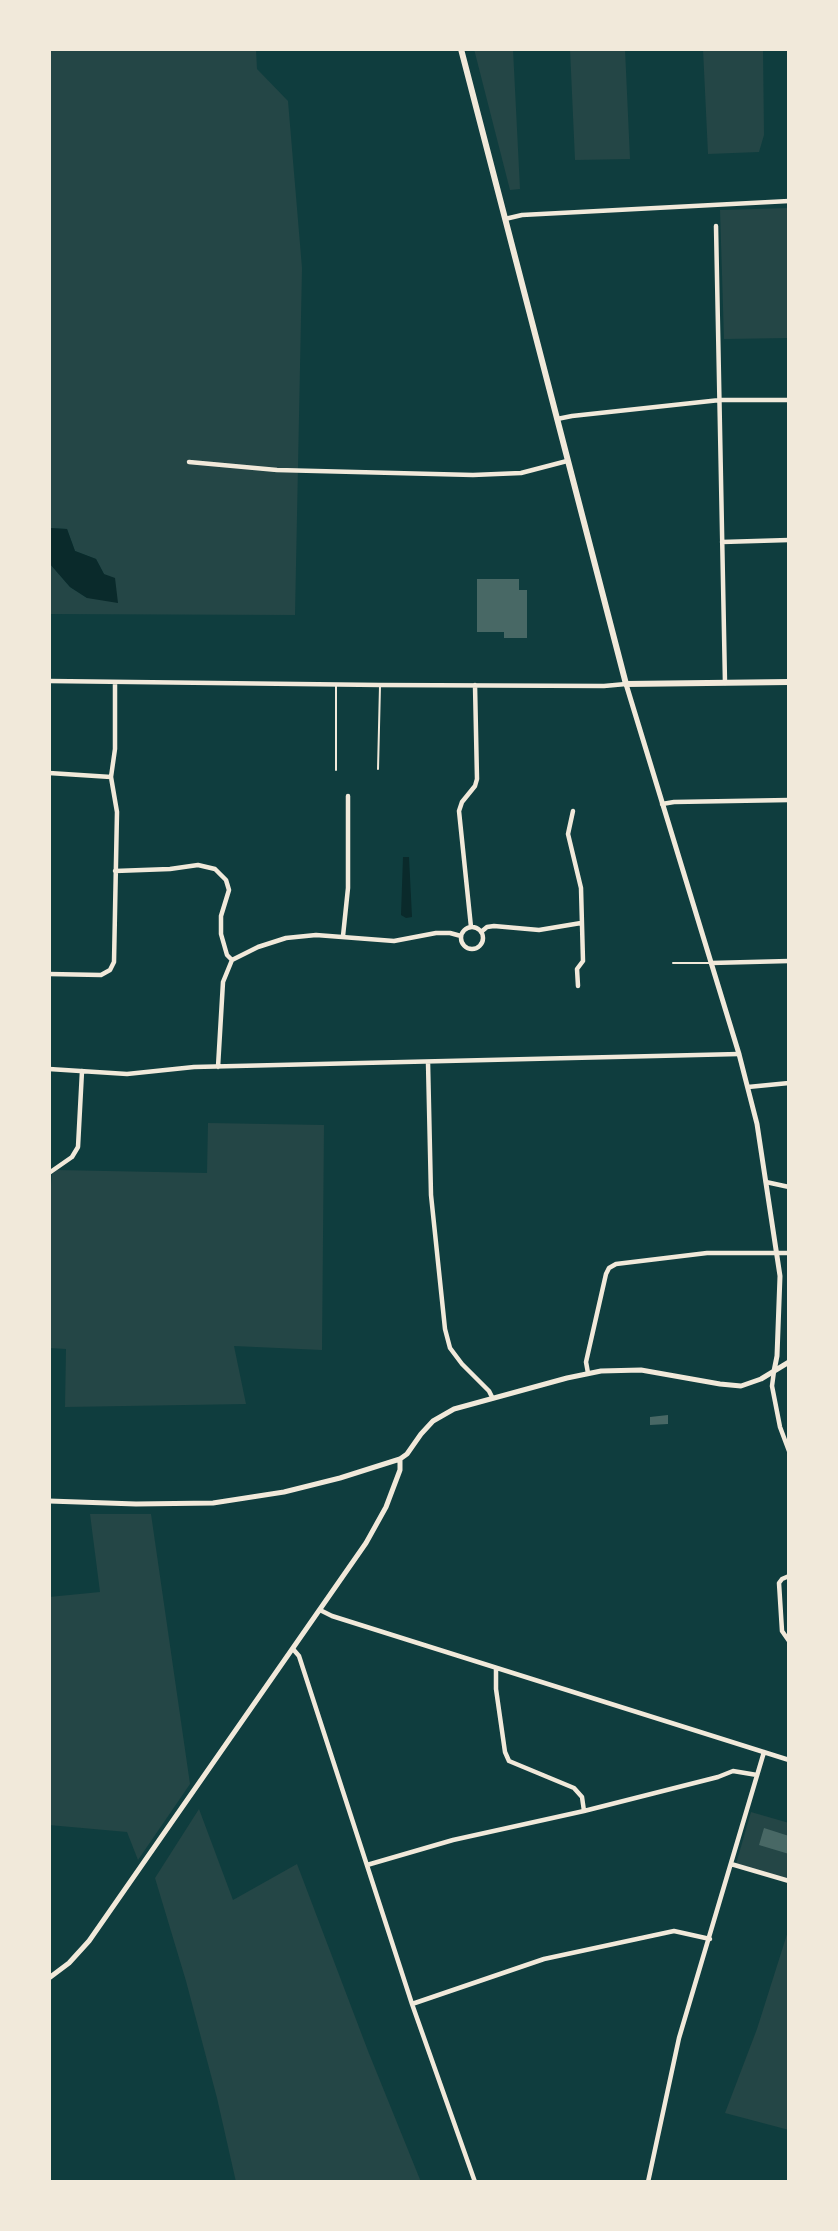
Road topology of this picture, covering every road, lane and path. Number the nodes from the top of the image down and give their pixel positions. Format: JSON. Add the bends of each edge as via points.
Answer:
{"nodes":[{"id":1,"x":461,"y":49,"type":"edge"},
{"id":2,"x":789,"y":201,"type":"edge"},
{"id":3,"x":505,"y":219,"type":"junction"},
{"id":4,"x":716,"y":226,"type":"dead end"},
{"id":5,"x":720,"y":400,"type":"junction"},
{"id":6,"x":789,"y":400,"type":"edge"},
{"id":7,"x":556,"y":419,"type":"junction"},
{"id":8,"x":567,"y":461,"type":"junction"},
{"id":9,"x":189,"y":462,"type":"dead end"},
{"id":10,"x":789,"y":540,"type":"edge"},
{"id":11,"x":722,"y":542,"type":"junction"},
{"id":12,"x":49,"y":681,"type":"edge"},
{"id":13,"x":115,"y":682,"type":"junction"},
{"id":14,"x":725,"y":682,"type":"junction"},
{"id":15,"x":789,"y":682,"type":"edge"},
{"id":16,"x":626,"y":684,"type":"junction"},
{"id":17,"x":336,"y":685,"type":"junction"},
{"id":18,"x":380,"y":685,"type":"junction"},
{"id":19,"x":475,"y":685,"type":"junction"},
{"id":20,"x":379,"y":769,"type":"dead end"},
{"id":21,"x":336,"y":770,"type":"dead end"},
{"id":22,"x":49,"y":773,"type":"edge"},
{"id":23,"x":111,"y":777,"type":"junction"},
{"id":24,"x":348,"y":796,"type":"dead end"},
{"id":25,"x":789,"y":800,"type":"edge"},
{"id":26,"x":662,"y":804,"type":"junction"},
{"id":27,"x":573,"y":811,"type":"dead end"},
{"id":28,"x":115,"y":871,"type":"junction"},
{"id":29,"x":581,"y":923,"type":"junction"},
{"id":30,"x":471,"y":927,"type":"junction"},
{"id":31,"x":481,"y":932,"type":"junction"},
{"id":32,"x":343,"y":936,"type":"junction"},
{"id":33,"x":461,"y":936,"type":"junction"},
{"id":34,"x":232,"y":960,"type":"junction"},
{"id":35,"x":789,"y":961,"type":"edge"},
{"id":36,"x":673,"y":963,"type":"dead end"},
{"id":37,"x":711,"y":963,"type":"junction"},
{"id":38,"x":49,"y":974,"type":"edge"},
{"id":39,"x":578,"y":986,"type":"dead end"},
{"id":40,"x":739,"y":1054,"type":"junction"},
{"id":41,"x":428,"y":1062,"type":"junction"},
{"id":42,"x":218,"y":1067,"type":"junction"},
{"id":43,"x":49,"y":1069,"type":"edge"},
{"id":44,"x":82,"y":1071,"type":"junction"},
{"id":45,"x":789,"y":1083,"type":"edge"},
{"id":46,"x":748,"y":1087,"type":"junction"},
{"id":47,"x":49,"y":1173,"type":"edge"},
{"id":48,"x":766,"y":1182,"type":"junction"},
{"id":49,"x":789,"y":1187,"type":"edge"},
{"id":50,"x":789,"y":1253,"type":"edge"},
{"id":51,"x":777,"y":1254,"type":"junction"},
{"id":52,"x":789,"y":1362,"type":"edge"},
{"id":53,"x":774,"y":1371,"type":"junction"},
{"id":54,"x":587,"y":1373,"type":"junction"},
{"id":55,"x":492,"y":1397,"type":"junction"},
{"id":56,"x":788,"y":1445,"type":"edge"},
{"id":57,"x":789,"y":1451,"type":"edge"},
{"id":58,"x":400,"y":1459,"type":"junction"},
{"id":59,"x":49,"y":1501,"type":"edge"},
{"id":60,"x":789,"y":1576,"type":"edge"},
{"id":61,"x":320,"y":1610,"type":"junction"},
{"id":62,"x":789,"y":1641,"type":"edge"},
{"id":63,"x":293,"y":1649,"type":"junction"},
{"id":64,"x":496,"y":1668,"type":"junction"},
{"id":65,"x":764,"y":1752,"type":"junction"},
{"id":66,"x":789,"y":1760,"type":"edge"},
{"id":67,"x":757,"y":1775,"type":"junction"},
{"id":68,"x":584,"y":1811,"type":"junction"},
{"id":69,"x":731,"y":1864,"type":"junction"},
{"id":70,"x":367,"y":1865,"type":"junction"},
{"id":71,"x":789,"y":1881,"type":"edge"},
{"id":72,"x":710,"y":1939,"type":"junction"},
{"id":73,"x":49,"y":1978,"type":"edge"},
{"id":74,"x":412,"y":2004,"type":"junction"},
{"id":75,"x":475,"y":2182,"type":"edge"},
{"id":76,"x":648,"y":2182,"type":"edge"}],
"edges":[{"from":1,"to":3,"type":"main road"},
{"from":2,"to":3,"type":"street"},
{"from":3,"to":7,"type":"main road"},
{"from":4,"to":5,"type":"street"},
{"from":5,"to":6,"type":"street"},
{"from":5,"to":7,"type":"street"},
{"from":5,"to":11,"type":"street"},
{"from":7,"to":8,"type":"main road"},
{"from":8,"to":9,"type":"street","via":[[521,473],[473,475],[277,470]]},
{"from":8,"to":16,"type":"main road"},
{"from":10,"to":11,"type":"street"},
{"from":11,"to":14,"type":"street"},
{"from":12,"to":13,"type":"street"},
{"from":13,"to":17,"type":"street"},
{"from":13,"to":23,"type":"street"},
{"from":14,"to":15,"type":"main road"},
{"from":14,"to":16,"type":"main road"},
{"from":16,"to":19,"type":"street"},
{"from":16,"to":26,"type":"street"},
{"from":17,"to":18,"type":"street"},
{"from":17,"to":21,"type":"lane"},
{"from":18,"to":19,"type":"street"},
{"from":18,"to":20,"type":"lane"},
{"from":19,"to":30,"type":"street","via":[[477,779],[459,811]]},
{"from":22,"to":23,"type":"street"},
{"from":23,"to":28,"type":"street","via":[[117,812]]},
{"from":24,"to":32,"type":"street"},
{"from":25,"to":26,"type":"street"},
{"from":26,"to":37,"type":"street"},
{"from":27,"to":29,"type":"street","via":[[568,834],[581,888]]},
{"from":28,"to":34,"type":"street","via":[[198,865],[215,869],[229,890],[221,934]]},
{"from":28,"to":38,"type":"street","via":[[114,962],[110,970],[101,975]]},
{"from":29,"to":31,"type":"street","via":[[538,930],[494,926]]},
{"from":29,"to":39,"type":"street","via":[[583,961],[577,969]]},
{"from":30,"to":31,"type":"street"},
{"from":30,"to":33,"type":"street"},
{"from":31,"to":33,"type":"street","via":[[482,942],[472,949],[464,946]]},
{"from":32,"to":33,"type":"street","via":[[394,941],[436,933]]},
{"from":32,"to":34,"type":"street","via":[[286,938]]},
{"from":34,"to":42,"type":"street","via":[[223,982]]},
{"from":35,"to":37,"type":"street"},
{"from":36,"to":37,"type":"lane"},
{"from":37,"to":40,"type":"street"},
{"from":40,"to":41,"type":"street"},
{"from":40,"to":46,"type":"street"},
{"from":41,"to":42,"type":"street"},
{"from":41,"to":55,"type":"street","via":[[432,1208],[445,1329],[450,1348]]},
{"from":42,"to":44,"type":"street","via":[[127,1074]]},
{"from":43,"to":44,"type":"street"},
{"from":44,"to":47,"type":"street","via":[[78,1147]]},
{"from":45,"to":46,"type":"street"},
{"from":46,"to":48,"type":"street"},
{"from":48,"to":49,"type":"street"},
{"from":48,"to":51,"type":"street"},
{"from":50,"to":51,"type":"street"},
{"from":51,"to":53,"type":"street","via":[[780,1289]]},
{"from":51,"to":54,"type":"street","via":[[707,1253],[609,1268]]},
{"from":52,"to":53,"type":"street"},
{"from":53,"to":54,"type":"street","via":[[750,1384],[735,1386],[640,1370]]},
{"from":53,"to":56,"type":"street","via":[[772,1386]]},
{"from":54,"to":55,"type":"street"},
{"from":55,"to":58,"type":"street","via":[[443,1415]]},
{"from":56,"to":57,"type":"street"},
{"from":58,"to":59,"type":"street","via":[[303,1488],[230,1502]]},
{"from":58,"to":61,"type":"street","via":[[381,1518]]},
{"from":60,"to":62,"type":"street","via":[[779,1583],[782,1631]]},
{"from":61,"to":63,"type":"street"},
{"from":61,"to":64,"type":"street"},
{"from":63,"to":70,"type":"street"},
{"from":63,"to":73,"type":"street","via":[[89,1941]]},
{"from":64,"to":65,"type":"street"},
{"from":64,"to":68,"type":"street","via":[[509,1761],[574,1788],[582,1797]]},
{"from":65,"to":66,"type":"street"},
{"from":65,"to":67,"type":"street"},
{"from":67,"to":68,"type":"street","via":[[733,1771]]},
{"from":67,"to":69,"type":"street"},
{"from":68,"to":70,"type":"street"},
{"from":69,"to":71,"type":"street"},
{"from":69,"to":72,"type":"street"},
{"from":70,"to":74,"type":"street"},
{"from":72,"to":74,"type":"street","via":[[674,1931],[544,1959]]},
{"from":72,"to":76,"type":"street","via":[[679,2038]]},
{"from":74,"to":75,"type":"street"}]}
